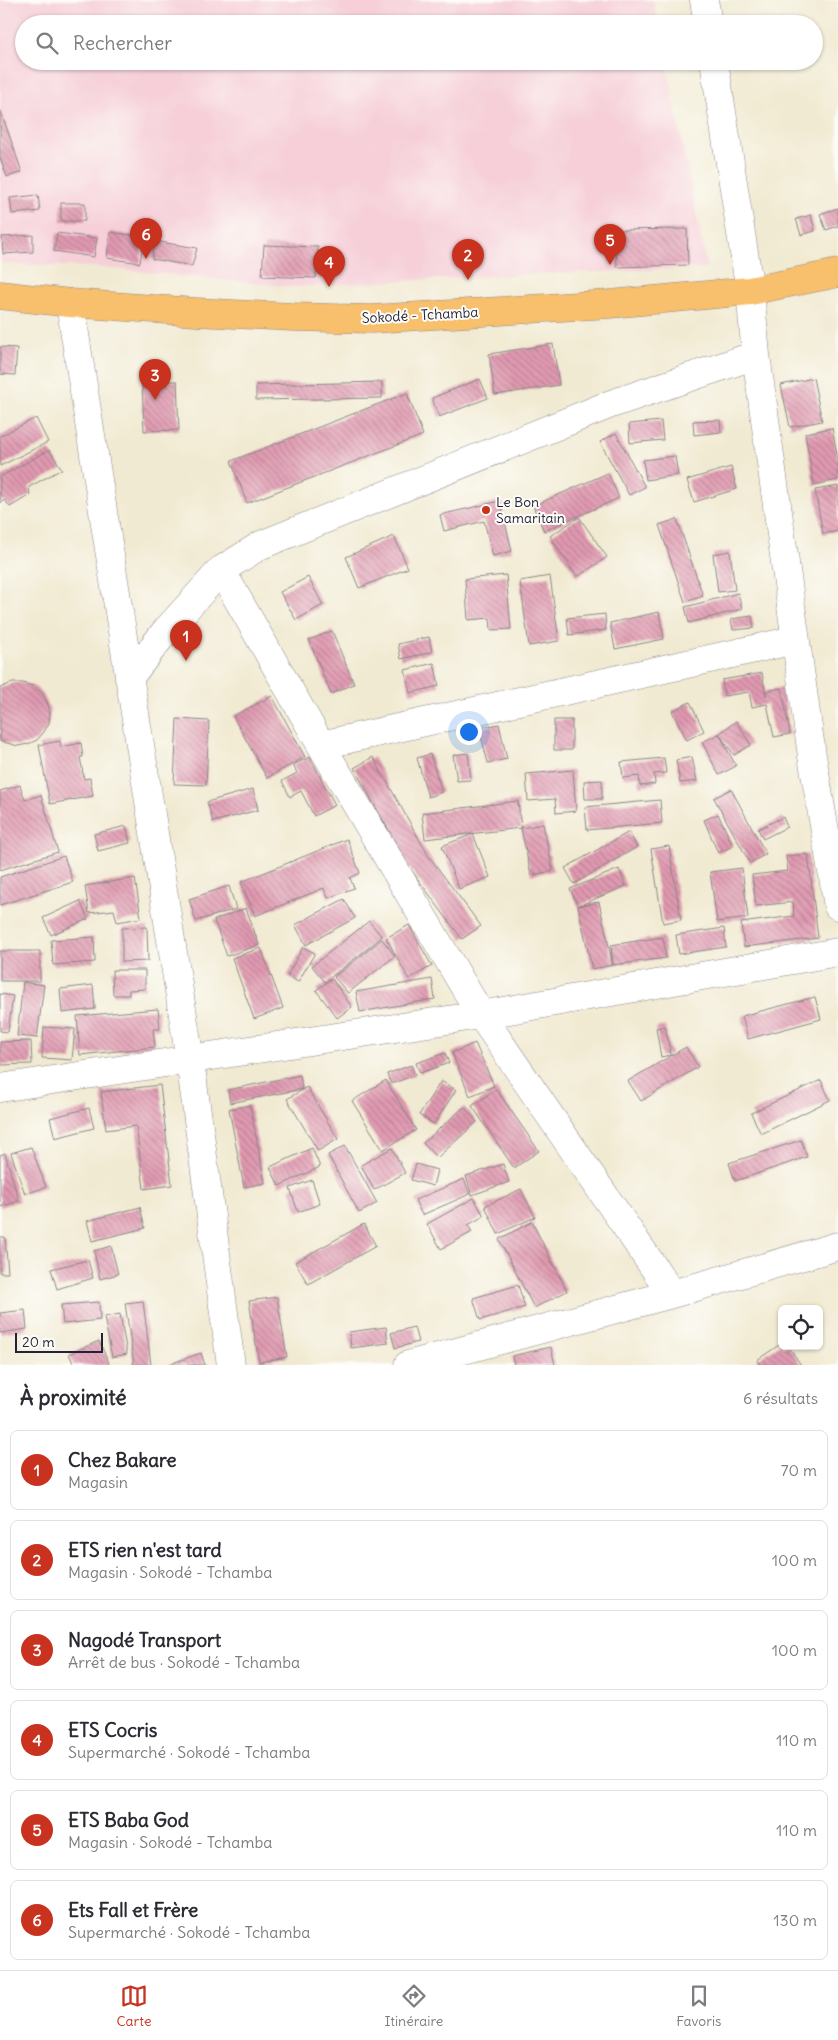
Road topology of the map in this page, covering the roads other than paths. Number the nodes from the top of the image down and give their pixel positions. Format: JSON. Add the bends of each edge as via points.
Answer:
{"nodes":[{"id":1,"x":704,"y":0,"type":"edge"},
{"id":2,"x":706,"y":15,"type":"edge"},
{"id":3,"x":715,"y":70,"type":"edge"},
{"id":4,"x":838,"y":273,"type":"edge"},
{"id":5,"x":750,"y":291,"type":"junction"},
{"id":6,"x":0,"y":295,"type":"edge"},
{"id":7,"x":70,"y":303,"type":"junction"},
{"id":8,"x":756,"y":356,"type":"junction"},
{"id":9,"x":221,"y":570,"type":"junction"},
{"id":10,"x":795,"y":640,"type":"junction"},
{"id":11,"x":129,"y":678,"type":"junction"},
{"id":12,"x":322,"y":745,"type":"junction"},
{"id":13,"x":838,"y":906,"type":"edge"},
{"id":14,"x":838,"y":952,"type":"edge"},
{"id":15,"x":481,"y":1015,"type":"junction"},
{"id":16,"x":190,"y":1060,"type":"junction"},
{"id":17,"x":0,"y":1088,"type":"edge"},
{"id":18,"x":838,"y":1246,"type":"edge"},
{"id":19,"x":672,"y":1294,"type":"junction"},
{"id":20,"x":231,"y":1365,"type":"edge"},
{"id":21,"x":408,"y":1365,"type":"edge"}],
"edges":[{"from":1,"to":2,"type":"street"},
{"from":3,"to":5,"type":"street"},
{"from":4,"to":5,"type":"main road","name":"Sokodé - Tchamba"},
{"from":5,"to":7,"type":"main road","name":"Sokodé - Tchamba","via":[[610,304],[372,318],[294,317]]},
{"from":5,"to":8,"type":"street"},
{"from":6,"to":7,"type":"main road","name":"Sokodé - Tchamba"},
{"from":7,"to":11,"type":"street"},
{"from":8,"to":9,"type":"street","via":[[611,404],[477,457],[260,545]]},
{"from":8,"to":10,"type":"street"},
{"from":9,"to":11,"type":"street","via":[[164,633]]},
{"from":9,"to":12,"type":"street"},
{"from":10,"to":12,"type":"street"},
{"from":10,"to":13,"type":"street"},
{"from":11,"to":16,"type":"street"},
{"from":12,"to":15,"type":"street"},
{"from":14,"to":15,"type":"street"},
{"from":15,"to":16,"type":"street"},
{"from":15,"to":19,"type":"street"},
{"from":16,"to":17,"type":"street"},
{"from":16,"to":20,"type":"street"},
{"from":18,"to":19,"type":"street"},
{"from":19,"to":21,"type":"street"}]}
